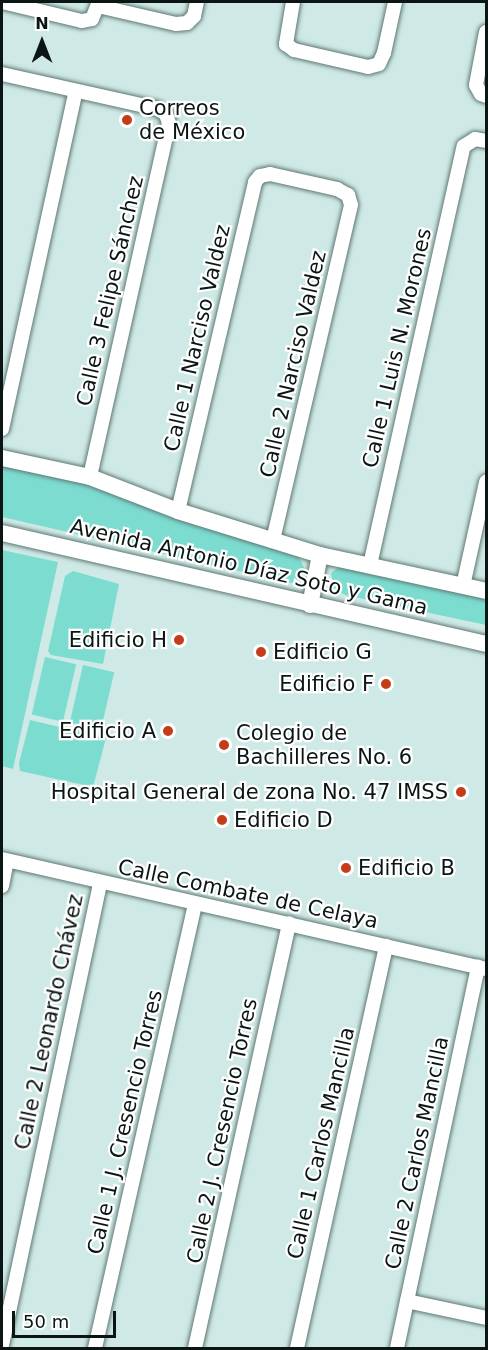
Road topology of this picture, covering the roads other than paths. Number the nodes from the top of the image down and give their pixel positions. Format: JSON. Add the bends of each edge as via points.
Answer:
{"nodes":[{"id":1,"x":2,"y":2,"type":"edge"},
{"id":2,"x":197,"y":2,"type":"edge"},
{"id":3,"x":293,"y":2,"type":"edge"},
{"id":4,"x":394,"y":2,"type":"edge"},
{"id":5,"x":99,"y":4,"type":"edge"},
{"id":6,"x":486,"y":32,"type":"edge"},
{"id":7,"x":2,"y":74,"type":"edge"},
{"id":8,"x":76,"y":92,"type":"junction"},
{"id":9,"x":486,"y":96,"type":"edge"},
{"id":10,"x":486,"y":141,"type":"edge"},
{"id":11,"x":260,"y":176,"type":"joint"},
{"id":12,"x":2,"y":429,"type":"edge"},
{"id":13,"x":2,"y":458,"type":"edge"},
{"id":14,"x":90,"y":477,"type":"junction"},
{"id":15,"x":486,"y":482,"type":"edge"},
{"id":16,"x":178,"y":511,"type":"junction"},
{"id":17,"x":2,"y":533,"type":"edge"},
{"id":18,"x":273,"y":542,"type":"junction"},
{"id":19,"x":320,"y":555,"type":"junction"},
{"id":20,"x":370,"y":565,"type":"junction"},
{"id":21,"x":463,"y":586,"type":"junction"},
{"id":22,"x":486,"y":591,"type":"edge"},
{"id":23,"x":310,"y":605,"type":"junction"},
{"id":24,"x":486,"y":644,"type":"edge"},
{"id":25,"x":4,"y":860,"type":"edge"},
{"id":26,"x":100,"y":883,"type":"junction"},
{"id":27,"x":2,"y":886,"type":"edge"},
{"id":28,"x":195,"y":904,"type":"junction"},
{"id":29,"x":290,"y":923,"type":"junction"},
{"id":30,"x":386,"y":946,"type":"junction"},
{"id":31,"x":482,"y":968,"type":"edge"},
{"id":32,"x":407,"y":1300,"type":"junction"},
{"id":33,"x":486,"y":1318,"type":"edge"},
{"id":34,"x":2,"y":1345,"type":"edge"},
{"id":35,"x":95,"y":1348,"type":"edge"},
{"id":36,"x":195,"y":1348,"type":"edge"},
{"id":37,"x":297,"y":1348,"type":"edge"},
{"id":38,"x":397,"y":1348,"type":"edge"}],
"edges":[{"from":1,"to":5,"type":"street","via":[[82,21],[92,20]]},
{"from":2,"to":5,"type":"street","via":[[194,16],[187,23],[176,24]]},
{"from":3,"to":4,"type":"street","via":[[286,44],[294,50],[358,64],[379,64]]},
{"from":6,"to":9,"type":"street","via":[[476,85]]},
{"from":7,"to":8,"type":"street"},
{"from":8,"to":12,"type":"street"},
{"from":8,"to":14,"type":"street","name":"Calle 3 Felipe Sánchez","via":[[166,114],[169,123]]},
{"from":10,"to":20,"type":"street","name":"Calle 1 Luis N. Morones","via":[[467,140]]},
{"from":11,"to":16,"type":"street","name":"Calle 1 Narciso Valdez","via":[[255,182]]},
{"from":11,"to":18,"type":"street","name":"Calle 2 Narciso Valdez","via":[[281,177],[348,195],[351,206]]},
{"from":13,"to":14,"type":"street","name":"Avenida Antonio Díaz Soto y Gama"},
{"from":14,"to":16,"type":"street","name":"Avenida Antonio Díaz Soto y Gama"},
{"from":15,"to":21,"type":"street"},
{"from":16,"to":18,"type":"street","name":"Avenida Antonio Díaz Soto y Gama"},
{"from":17,"to":23,"type":"street","name":"Avenida Antonio Díaz Soto y Gama"},
{"from":18,"to":19,"type":"street","name":"Avenida Antonio Díaz Soto y Gama"},
{"from":19,"to":20,"type":"street","name":"Avenida Antonio Díaz Soto y Gama"},
{"from":19,"to":23,"type":"street"},
{"from":20,"to":21,"type":"street","name":"Avenida Antonio Díaz Soto y Gama"},
{"from":21,"to":22,"type":"street","name":"Avenida Antonio Díaz Soto y Gama"},
{"from":23,"to":24,"type":"street","name":"Avenida Antonio Díaz Soto y Gama"},
{"from":25,"to":26,"type":"street","name":"Calle Combate de Celaya"},
{"from":25,"to":27,"type":"street"},
{"from":26,"to":28,"type":"street","name":"Calle Combate de Celaya"},
{"from":26,"to":34,"type":"street","name":"Calle 2 Leonardo Chávez"},
{"from":28,"to":29,"type":"street","name":"Calle Combate de Celaya"},
{"from":28,"to":35,"type":"street","name":"Calle 1 J. Cresencio Torres"},
{"from":29,"to":30,"type":"street","name":"Calle Combate de Celaya"},
{"from":29,"to":36,"type":"street","name":"Calle 2 J. Cresencio Torres"},
{"from":30,"to":31,"type":"street","name":"Calle Combate de Celaya"},
{"from":30,"to":37,"type":"street","name":"Calle 1 Carlos Mancilla"},
{"from":31,"to":32,"type":"street","name":"Calle 2 Carlos Mancilla"},
{"from":32,"to":33,"type":"street"},
{"from":32,"to":38,"type":"street","name":"Calle 2 Carlos Mancilla"}]}
